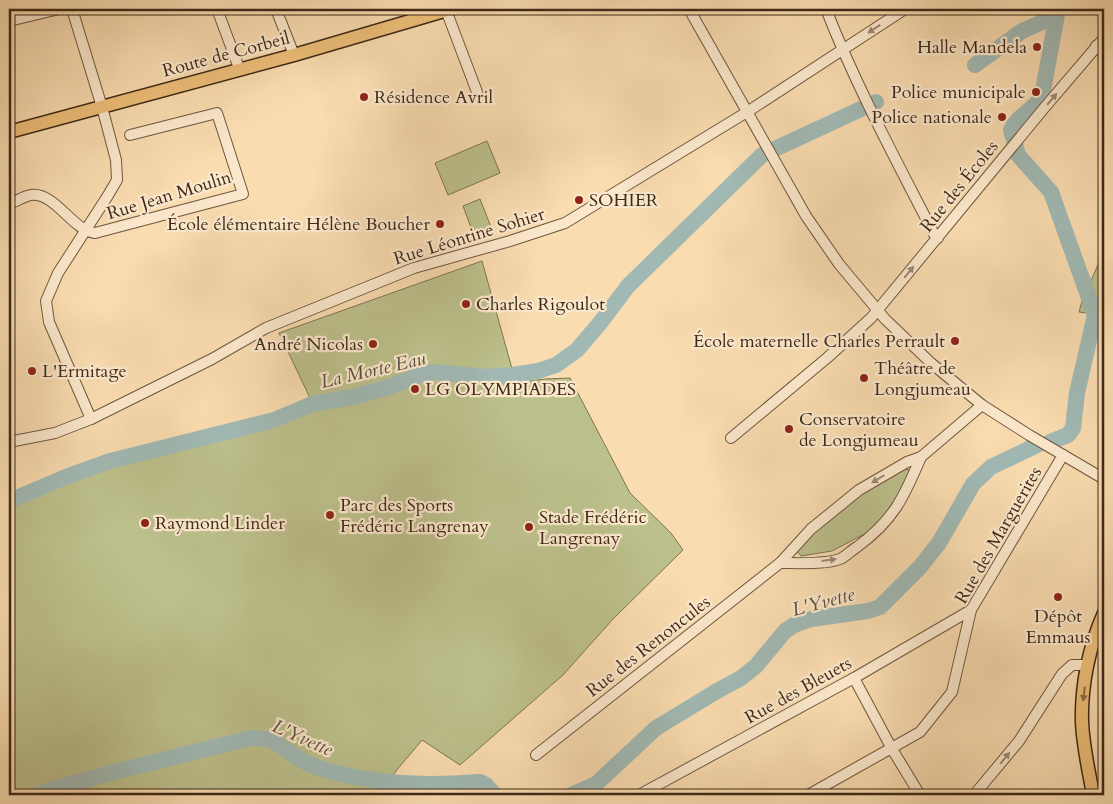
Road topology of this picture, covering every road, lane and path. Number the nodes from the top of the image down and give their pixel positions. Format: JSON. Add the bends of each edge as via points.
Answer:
{"nodes":[{"id":1,"x":59,"y":9,"type":"edge"},
{"id":2,"x":72,"y":9,"type":"edge"},
{"id":3,"x":217,"y":9,"type":"edge"},
{"id":4,"x":276,"y":9,"type":"edge"},
{"id":5,"x":449,"y":9,"type":"edge"},
{"id":6,"x":689,"y":9,"type":"edge"},
{"id":7,"x":826,"y":9,"type":"edge"},
{"id":8,"x":906,"y":9,"type":"edge"},
{"id":9,"x":416,"y":13,"type":"edge"},
{"id":10,"x":9,"y":22,"type":"edge"},
{"id":11,"x":1104,"y":38,"type":"edge"},
{"id":12,"x":842,"y":49,"type":"junction"},
{"id":13,"x":1100,"y":49,"type":"edge"},
{"id":14,"x":294,"y":55,"type":"junction"},
{"id":15,"x":238,"y":68,"type":"junction"},
{"id":16,"x":477,"y":92,"type":"dead end"},
{"id":17,"x":102,"y":106,"type":"junction"},
{"id":18,"x":747,"y":112,"type":"junction"},
{"id":19,"x":9,"y":132,"type":"edge"},
{"id":20,"x":130,"y":135,"type":"dead end"},
{"id":21,"x":9,"y":204,"type":"edge"},
{"id":22,"x":85,"y":230,"type":"junction"},
{"id":23,"x":938,"y":238,"type":"junction"},
{"id":24,"x":878,"y":310,"type":"junction"},
{"id":25,"x":982,"y":404,"type":"junction"},
{"id":26,"x":91,"y":419,"type":"junction"},
{"id":27,"x":731,"y":438,"type":"dead end"},
{"id":28,"x":12,"y":441,"type":"edge"},
{"id":29,"x":1063,"y":455,"type":"junction"},
{"id":30,"x":921,"y":457,"type":"junction"},
{"id":31,"x":1104,"y":479,"type":"edge"},
{"id":32,"x":780,"y":563,"type":"junction"},
{"id":33,"x":971,"y":610,"type":"junction"},
{"id":34,"x":1104,"y":613,"type":"edge"},
{"id":35,"x":1088,"y":665,"type":"junction"},
{"id":36,"x":854,"y":678,"type":"junction"},
{"id":37,"x":892,"y":749,"type":"junction"},
{"id":38,"x":536,"y":755,"type":"dead end"},
{"id":39,"x":639,"y":795,"type":"edge"},
{"id":40,"x":808,"y":795,"type":"edge"},
{"id":41,"x":920,"y":795,"type":"edge"},
{"id":42,"x":974,"y":795,"type":"edge"},
{"id":43,"x":1093,"y":795,"type":"edge"}],
"edges":[{"from":1,"to":10,"type":"street"},
{"from":2,"to":17,"type":"street"},
{"from":3,"to":15,"type":"street"},
{"from":4,"to":14,"type":"street"},
{"from":5,"to":9,"type":"main road","name":"Route de Corbeil"},
{"from":5,"to":16,"type":"street"},
{"from":6,"to":18,"type":"street"},
{"from":7,"to":12,"type":"street"},
{"from":8,"to":12,"type":"street","name":"Rue Léontine Sohier","one_way":true},
{"from":9,"to":14,"type":"main road","name":"Route de Corbeil"},
{"from":11,"to":13,"type":"street","name":"Rue des Écoles"},
{"from":12,"to":18,"type":"street","name":"Rue Léontine Sohier"},
{"from":12,"to":23,"type":"street"},
{"from":23,"to":13,"type":"street","name":"Rue des Écoles","one_way":true,"via":[[1021,137]]},
{"from":14,"to":15,"type":"main road","name":"Route de Corbeil"},
{"from":15,"to":17,"type":"main road","name":"Route de Corbeil"},
{"from":17,"to":19,"type":"main road","name":"Route de Corbeil"},
{"from":17,"to":22,"type":"street","via":[[116,160],[117,180]]},
{"from":18,"to":24,"type":"street","via":[[816,232]]},
{"from":18,"to":26,"type":"street","name":"Rue Léontine Sohier","via":[[565,223],[414,268],[326,303],[266,328],[212,360]]},
{"from":20,"to":22,"type":"street","name":"Rue Jean Moulin","via":[[217,113],[243,194],[100,232]]},
{"from":21,"to":22,"type":"street","via":[[31,195],[47,199]]},
{"from":22,"to":26,"type":"street","via":[[58,272],[46,301],[48,322]]},
{"from":24,"to":23,"type":"street","name":"Rue des Écoles","one_way":true},
{"from":24,"to":25,"type":"street","via":[[931,363]]},
{"from":24,"to":27,"type":"street","name":"Rue des Écoles","via":[[842,345]]},
{"from":25,"to":29,"type":"street"},
{"from":25,"to":30,"type":"street","name":"Rue des Renoncules"},
{"from":26,"to":28,"type":"street","name":"Rue Léontine Sohier","via":[[55,432]]},
{"from":29,"to":31,"type":"street"},
{"from":29,"to":33,"type":"street","name":"Rue des Marguerites"},
{"from":30,"to":32,"type":"street","name":"Rue des Renoncules","one_way":true,"via":[[859,490],[811,529]]},
{"from":32,"to":30,"type":"street","name":"Rue des Renoncules","one_way":true,"via":[[841,559],[869,538],[892,514],[906,493]]},
{"from":32,"to":38,"type":"street","name":"Rue des Renoncules"},
{"from":33,"to":36,"type":"street","name":"Rue des Bleuets"},
{"from":33,"to":37,"type":"street","name":"Rue des Marguerites","via":[[952,692],[920,732]]},
{"from":34,"to":35,"type":"main road"},
{"from":42,"to":35,"type":"street","one_way":true,"via":[[1019,741],[1062,674],[1072,665]]},
{"from":35,"to":43,"type":"main road","one_way":true,"via":[[1082,721]]},
{"from":36,"to":37,"type":"street"},
{"from":36,"to":39,"type":"street","name":"Rue des Bleuets"},
{"from":37,"to":40,"type":"street","name":"Rue des Marguerites"},
{"from":37,"to":41,"type":"street"}]}
